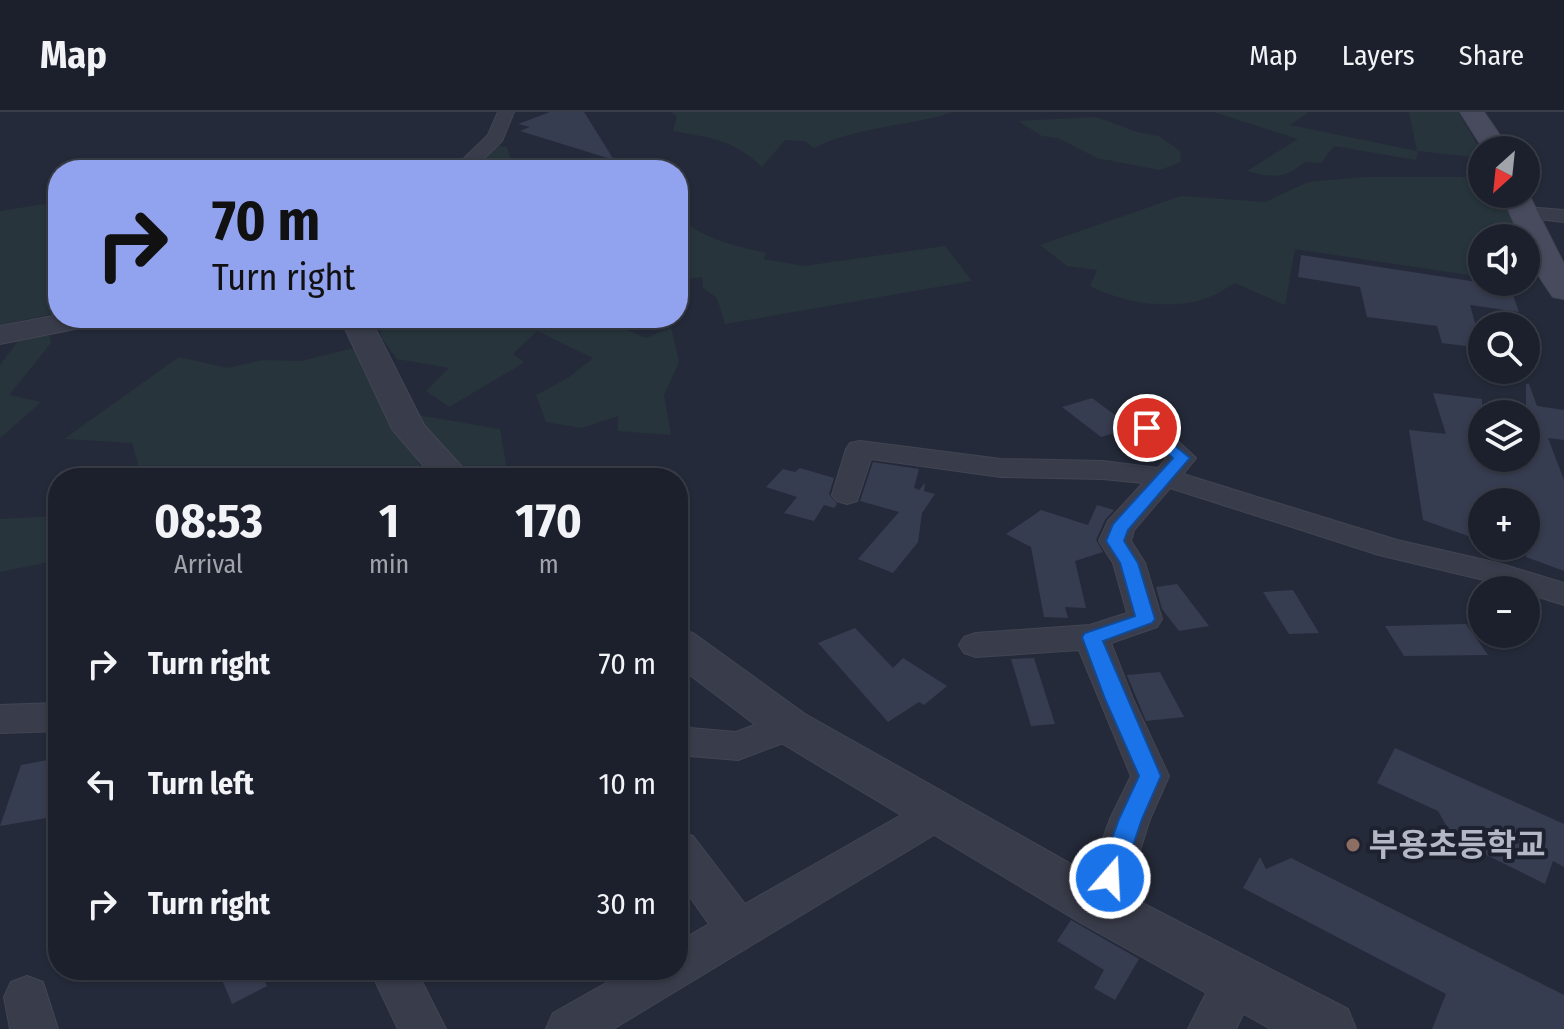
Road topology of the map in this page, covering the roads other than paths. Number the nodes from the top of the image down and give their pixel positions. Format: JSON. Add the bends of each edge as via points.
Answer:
{"nodes":[{"id":1,"x":506,"y":112,"type":"edge"},
{"id":2,"x":1472,"y":112,"type":"edge"},
{"id":3,"x":1490,"y":136,"type":"edge"},
{"id":4,"x":472,"y":160,"type":"edge"},
{"id":5,"x":1523,"y":208,"type":"edge"},
{"id":6,"x":1535,"y":208,"type":"edge"},
{"id":7,"x":1564,"y":216,"type":"edge"},
{"id":8,"x":1564,"y":290,"type":"edge"},
{"id":9,"x":48,"y":326,"type":"edge"},
{"id":10,"x":360,"y":328,"type":"edge"},
{"id":11,"x":0,"y":335,"type":"edge"},
{"id":12,"x":1147,"y":428,"type":"dead end"},
{"id":13,"x":445,"y":468,"type":"edge"},
{"id":14,"x":1164,"y":477,"type":"junction"},
{"id":15,"x":847,"y":495,"type":"dead end"},
{"id":16,"x":1564,"y":594,"type":"edge"},
{"id":17,"x":1092,"y":637,"type":"junction"},
{"id":18,"x":976,"y":645,"type":"dead end"},
{"id":19,"x":688,"y":651,"type":"edge"},
{"id":20,"x":48,"y":717,"type":"edge"},
{"id":21,"x":0,"y":719,"type":"edge"},
{"id":22,"x":789,"y":726,"type":"junction"},
{"id":23,"x":688,"y":742,"type":"edge"},
{"id":24,"x":938,"y":813,"type":"junction"},
{"id":25,"x":688,"y":861,"type":"edge"},
{"id":26,"x":1100,"y":907,"type":"junction"},
{"id":27,"x":739,"y":930,"type":"junction"},
{"id":28,"x":688,"y":959,"type":"edge"},
{"id":29,"x":398,"y":980,"type":"edge"},
{"id":30,"x":656,"y":980,"type":"edge"},
{"id":31,"x":1236,"y":981,"type":"junction"},
{"id":32,"x":598,"y":1022,"type":"edge"},
{"id":33,"x":422,"y":1029,"type":"edge"},
{"id":34,"x":1212,"y":1029,"type":"edge"},
{"id":35,"x":1327,"y":1029,"type":"edge"}],
"edges":[{"from":1,"to":4,"type":"street","via":[[496,137]]},
{"from":2,"to":3,"type":"main road"},
{"from":5,"to":8,"type":"main road"},
{"from":6,"to":7,"type":"street"},
{"from":9,"to":11,"type":"street"},
{"from":10,"to":13,"type":"street","via":[[409,429]]},
{"from":12,"to":14,"type":"street","via":[[1182,458]]},
{"from":14,"to":15,"type":"street","via":[[1001,468],[860,449]]},
{"from":14,"to":16,"type":"street","via":[[1390,548]]},
{"from":14,"to":17,"type":"street","via":[[1119,528],[1115,541],[1129,563],[1145,619]]},
{"from":17,"to":18,"type":"street"},
{"from":17,"to":26,"type":"street","via":[[1150,776]]},
{"from":19,"to":22,"type":"street"},
{"from":20,"to":21,"type":"street"},
{"from":22,"to":23,"type":"street","via":[[738,746]]},
{"from":22,"to":24,"type":"street"},
{"from":24,"to":26,"type":"street"},
{"from":24,"to":27,"type":"street"},
{"from":25,"to":27,"type":"street"},
{"from":26,"to":31,"type":"street"},
{"from":27,"to":28,"type":"street"},
{"from":29,"to":33,"type":"street"},
{"from":30,"to":32,"type":"street"},
{"from":31,"to":34,"type":"street"},
{"from":31,"to":35,"type":"street"}]}
